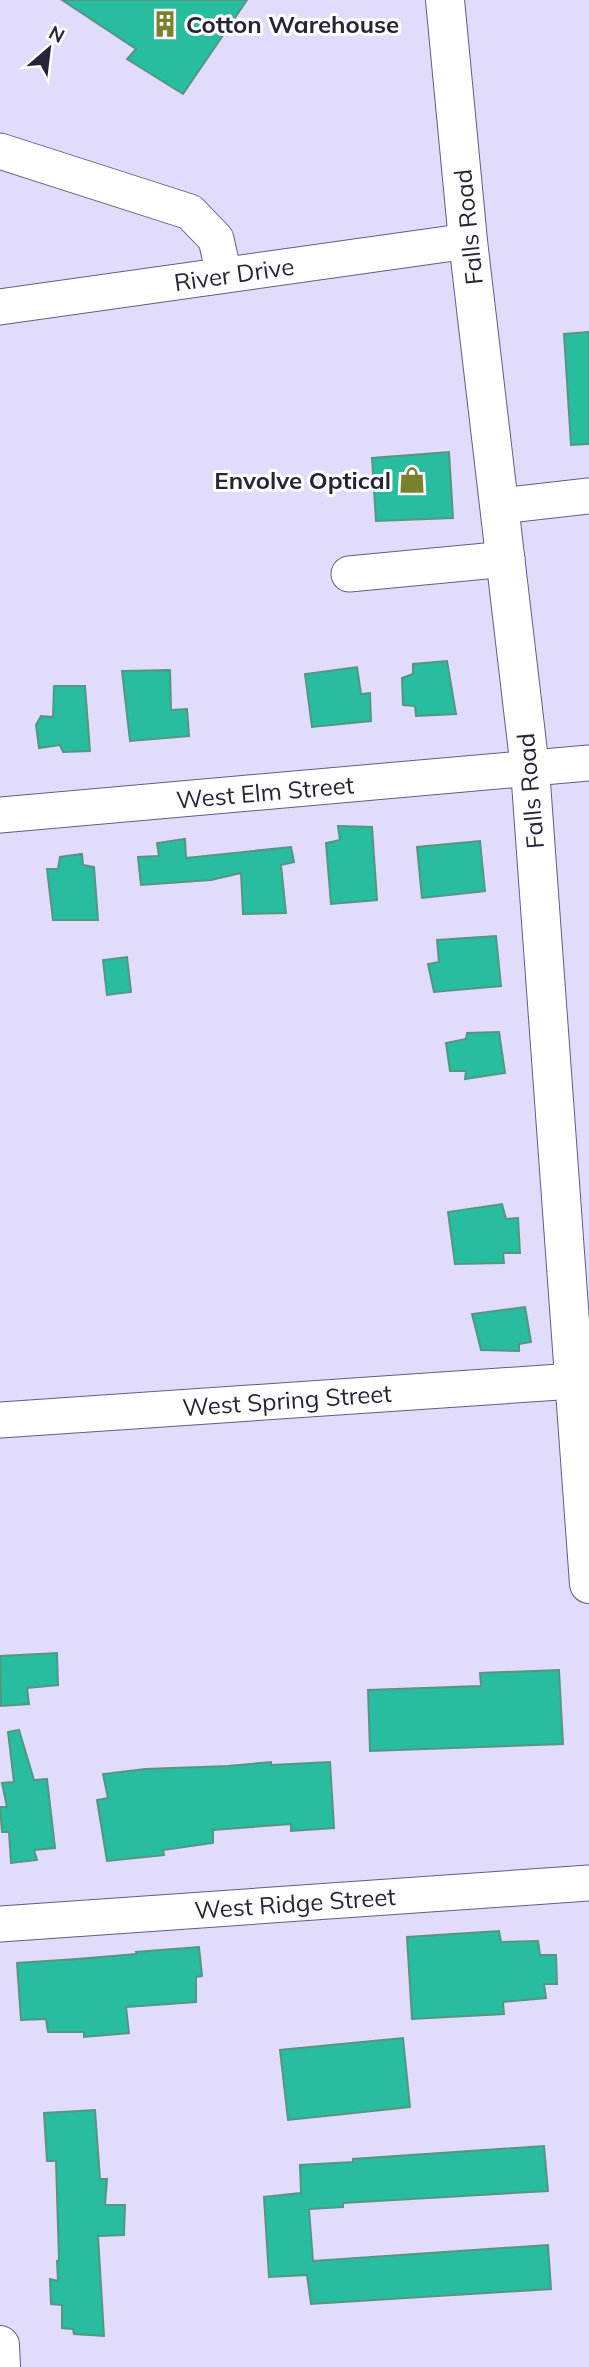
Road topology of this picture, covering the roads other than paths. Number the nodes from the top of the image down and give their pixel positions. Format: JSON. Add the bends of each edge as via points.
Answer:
{"nodes":[{"id":1,"x":445,"y":0,"type":"edge"},
{"id":2,"x":0,"y":151,"type":"edge"},
{"id":3,"x":468,"y":241,"type":"junction"},
{"id":4,"x":224,"y":275,"type":"junction"},
{"id":5,"x":0,"y":307,"type":"edge"},
{"id":6,"x":589,"y":496,"type":"edge"},
{"id":7,"x":500,"y":506,"type":"junction"},
{"id":8,"x":507,"y":559,"type":"junction"},
{"id":9,"x":349,"y":574,"type":"dead end"},
{"id":10,"x":589,"y":763,"type":"edge"},
{"id":11,"x":530,"y":769,"type":"junction"},
{"id":12,"x":0,"y":816,"type":"edge"},
{"id":13,"x":574,"y":1381,"type":"junction"},
{"id":14,"x":0,"y":1420,"type":"edge"},
{"id":15,"x":589,"y":1584,"type":"edge"},
{"id":16,"x":589,"y":1883,"type":"edge"},
{"id":17,"x":0,"y":1924,"type":"edge"},
{"id":18,"x":0,"y":2345,"type":"edge"},
{"id":19,"x":1,"y":2367,"type":"edge"}],
"edges":[{"from":1,"to":3,"type":"main road","name":"Falls Road"},
{"from":2,"to":4,"type":"street","via":[[190,212],[216,239]]},
{"from":3,"to":4,"type":"street","name":"River Drive"},
{"from":3,"to":7,"type":"main road","name":"Falls Road"},
{"from":4,"to":5,"type":"street","name":"River Drive"},
{"from":6,"to":7,"type":"street"},
{"from":7,"to":8,"type":"main road","name":"Falls Road"},
{"from":8,"to":9,"type":"street"},
{"from":8,"to":11,"type":"main road","name":"Falls Road"},
{"from":10,"to":11,"type":"street","name":"West Elm Street"},
{"from":11,"to":12,"type":"street","name":"West Elm Street"},
{"from":11,"to":13,"type":"main road","name":"Falls Road"},
{"from":13,"to":14,"type":"street","name":"West Spring Street"},
{"from":13,"to":15,"type":"main road","name":"Falls Road"},
{"from":16,"to":17,"type":"street","name":"West Ridge Street"},
{"from":18,"to":19,"type":"main road"}]}
